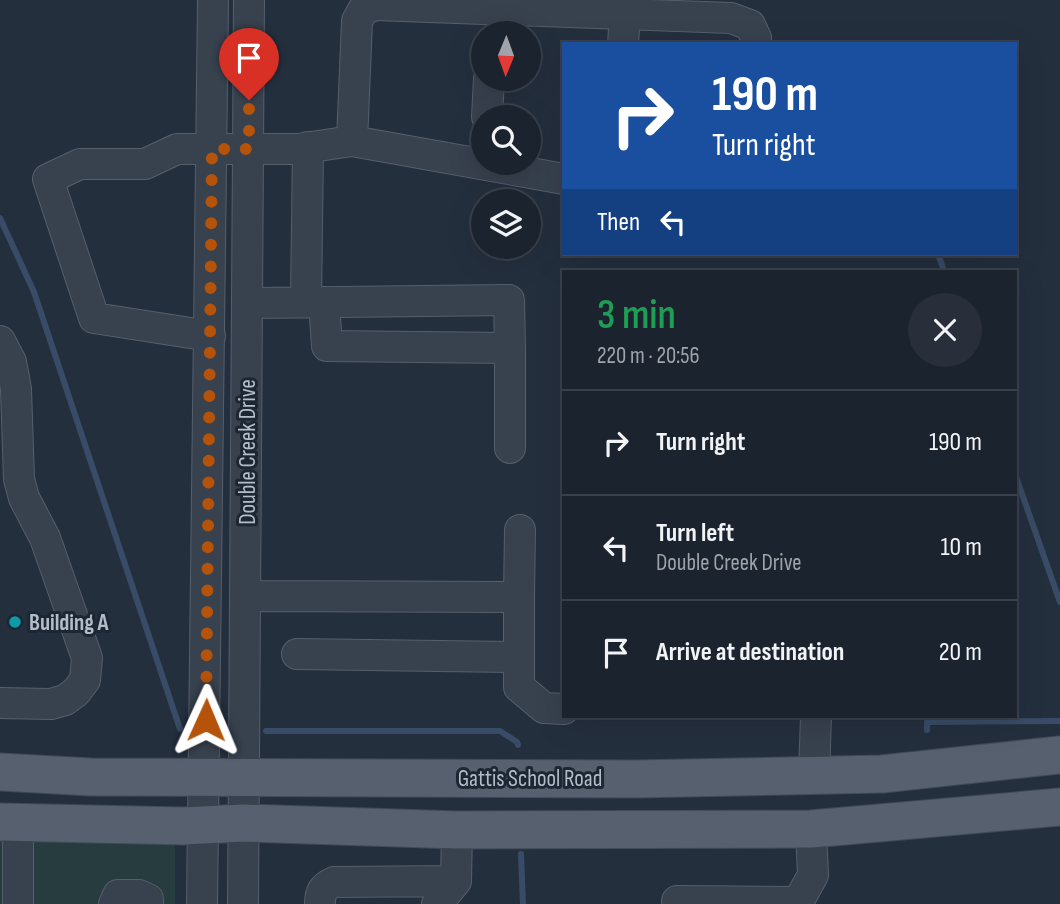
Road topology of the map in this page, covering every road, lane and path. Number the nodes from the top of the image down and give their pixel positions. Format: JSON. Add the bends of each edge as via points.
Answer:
{"nodes":[{"id":1,"x":213,"y":0,"type":"edge"},
{"id":2,"x":249,"y":0,"type":"edge"},
{"id":3,"x":625,"y":14,"type":"junction"},
{"id":4,"x":491,"y":21,"type":"edge"},
{"id":5,"x":624,"y":42,"type":"edge"},
{"id":6,"x":756,"y":42,"type":"edge"},
{"id":7,"x":352,"y":141,"type":"junction"},
{"id":8,"x":308,"y":147,"type":"junction"},
{"id":9,"x":212,"y":149,"type":"junction"},
{"id":10,"x":249,"y":149,"type":"junction"},
{"id":11,"x":471,"y":162,"type":"edge"},
{"id":12,"x":541,"y":175,"type":"edge"},
{"id":13,"x":562,"y":179,"type":"edge"},
{"id":14,"x":315,"y":302,"type":"junction"},
{"id":15,"x":248,"y":303,"type":"junction"},
{"id":16,"x":210,"y":336,"type":"junction"},
{"id":17,"x":0,"y":341,"type":"edge"},
{"id":18,"x":510,"y":348,"type":"junction"},
{"id":19,"x":510,"y":448,"type":"dead end"},
{"id":20,"x":520,"y":530,"type":"dead end"},
{"id":21,"x":247,"y":596,"type":"junction"},
{"id":22,"x":519,"y":597,"type":"junction"},
{"id":23,"x":297,"y":654,"type":"dead end"},
{"id":24,"x":519,"y":657,"type":"junction"},
{"id":25,"x":0,"y":703,"type":"edge"},
{"id":26,"x":562,"y":709,"type":"edge"},
{"id":27,"x":816,"y":718,"type":"edge"},
{"id":28,"x":1060,"y":755,"type":"edge"},
{"id":29,"x":0,"y":772,"type":"edge"},
{"id":30,"x":205,"y":776,"type":"junction"},
{"id":31,"x":244,"y":776,"type":"junction"},
{"id":32,"x":814,"y":776,"type":"junction"},
{"id":33,"x":1060,"y":807,"type":"edge"},
{"id":34,"x":9,"y":822,"type":"edge"},
{"id":35,"x":243,"y":823,"type":"junction"},
{"id":36,"x":204,"y":826,"type":"junction"},
{"id":37,"x":811,"y":829,"type":"junction"},
{"id":38,"x":457,"y":830,"type":"junction"},
{"id":39,"x":456,"y":881,"type":"junction"},
{"id":40,"x":797,"y":903,"type":"edge"},
{"id":41,"x":18,"y":904,"type":"edge"},
{"id":42,"x":114,"y":904,"type":"edge"},
{"id":43,"x":148,"y":904,"type":"edge"},
{"id":44,"x":202,"y":904,"type":"edge"},
{"id":45,"x":243,"y":904,"type":"edge"},
{"id":46,"x":320,"y":904,"type":"edge"},
{"id":47,"x":437,"y":904,"type":"edge"},
{"id":48,"x":677,"y":904,"type":"edge"}],
"edges":[{"from":1,"to":9,"type":"street","name":"Double Creek Drive"},
{"from":2,"to":10,"type":"street","name":"Double Creek Drive"},
{"from":3,"to":4,"type":"street"},
{"from":3,"to":5,"type":"street"},
{"from":3,"to":6,"type":"street","via":[[731,18],[750,26]]},
{"from":4,"to":7,"type":"street","via":[[375,5],[363,10],[357,21]]},
{"from":7,"to":8,"type":"street"},
{"from":7,"to":11,"type":"street"},
{"from":8,"to":10,"type":"street"},
{"from":8,"to":14,"type":"street"},
{"from":9,"to":10,"type":"street"},
{"from":9,"to":16,"type":"street","name":"Double Creek Drive"},
{"from":9,"to":16,"type":"street","via":[[177,149],[145,164],[80,164],[48,179],[93,318]]},
{"from":10,"to":15,"type":"street","name":"Double Creek Drive"},
{"from":12,"to":13,"type":"street"},
{"from":14,"to":15,"type":"street"},
{"from":14,"to":18,"type":"street","via":[[327,346]]},
{"from":14,"to":18,"type":"street","via":[[509,300]]},
{"from":15,"to":21,"type":"street","name":"Double Creek Drive"},
{"from":16,"to":30,"type":"street","name":"Double Creek Drive"},
{"from":17,"to":25,"type":"street","via":[[11,362],[16,389],[19,479],[24,498],[46,538],[87,658],[85,680],[65,700]]},
{"from":18,"to":19,"type":"street"},
{"from":20,"to":22,"type":"street"},
{"from":21,"to":22,"type":"street"},
{"from":21,"to":31,"type":"street","name":"Double Creek Drive"},
{"from":22,"to":24,"type":"street"},
{"from":23,"to":24,"type":"street"},
{"from":24,"to":26,"type":"street","via":[[520,687],[544,708]]},
{"from":27,"to":32,"type":"street"},
{"from":28,"to":32,"type":"main road","name":"Gattis School Road","via":[[882,774]]},
{"from":29,"to":30,"type":"main road","name":"Gattis School Road"},
{"from":30,"to":31,"type":"main road","name":"Gattis School Road"},
{"from":30,"to":36,"type":"street","name":"Double Creek Drive"},
{"from":31,"to":32,"type":"main road","name":"Gattis School Road"},
{"from":31,"to":35,"type":"street","name":"Double Creek Drive"},
{"from":33,"to":37,"type":"main road"},
{"from":34,"to":36,"type":"main road"},
{"from":34,"to":41,"type":"street"},
{"from":35,"to":36,"type":"main road"},
{"from":35,"to":38,"type":"main road"},
{"from":35,"to":45,"type":"street","name":"Double Creek Drive"},
{"from":36,"to":44,"type":"street","name":"Double Creek Drive"},
{"from":37,"to":38,"type":"main road"},
{"from":37,"to":40,"type":"street","via":[[813,875]]},
{"from":38,"to":39,"type":"street"},
{"from":39,"to":46,"type":"street","via":[[334,882],[325,886]]},
{"from":39,"to":47,"type":"street"},
{"from":40,"to":48,"type":"street"},
{"from":42,"to":43,"type":"street","via":[[118,895],[139,895],[148,899]]}]}
